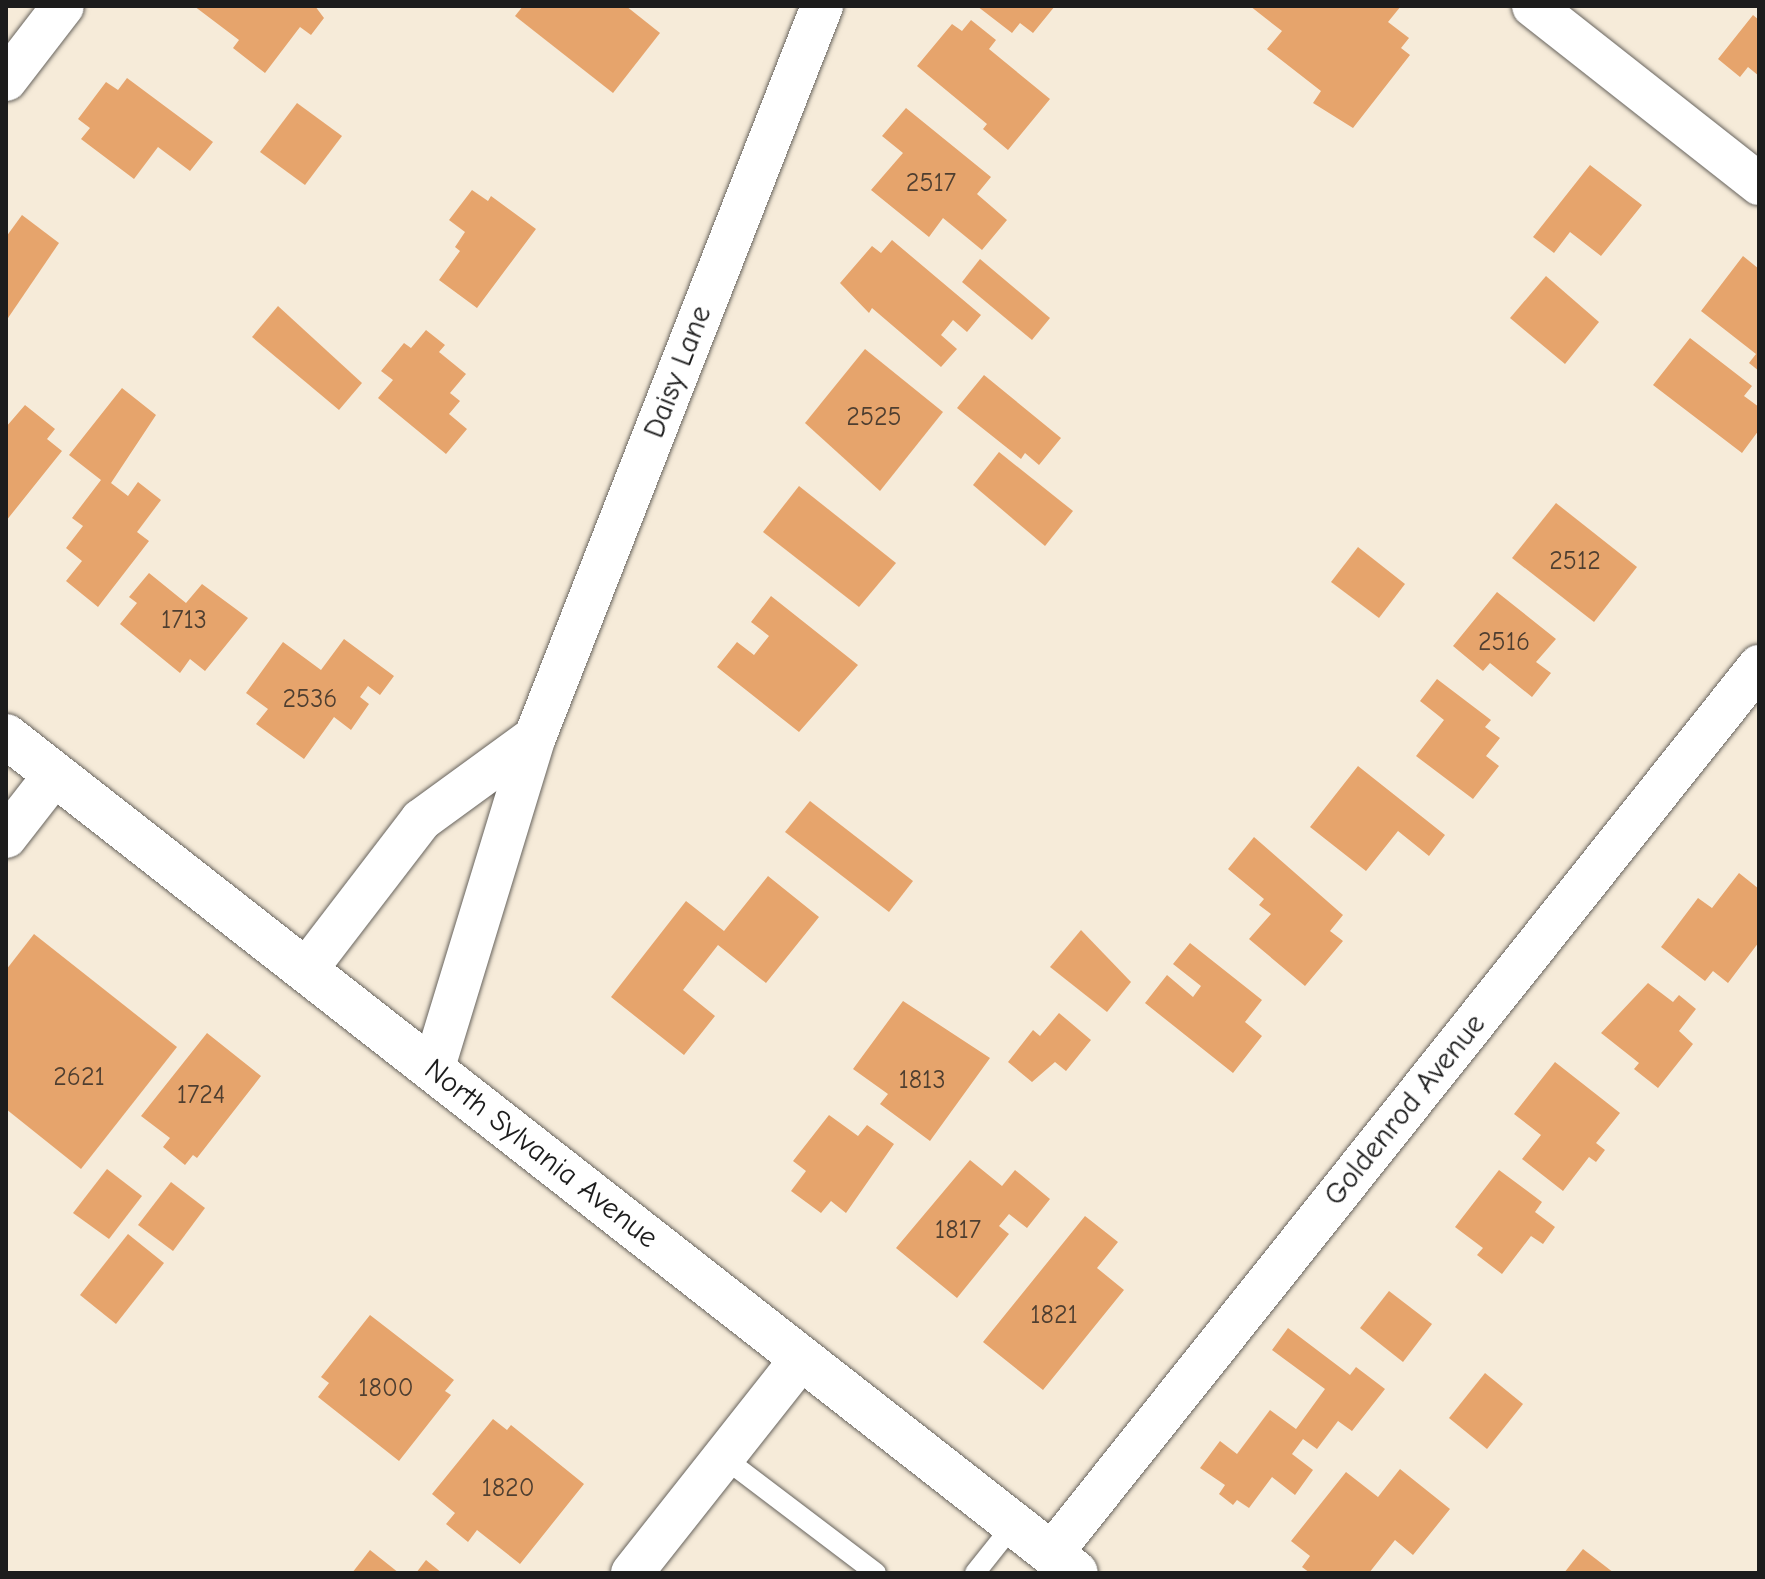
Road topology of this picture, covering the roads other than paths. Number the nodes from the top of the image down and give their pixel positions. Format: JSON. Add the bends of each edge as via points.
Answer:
{"nodes":[{"id":1,"x":63,"y":6,"type":"edge"},
{"id":2,"x":822,"y":6,"type":"edge"},
{"id":3,"x":1533,"y":6,"type":"edge"},
{"id":4,"x":6,"y":80,"type":"edge"},
{"id":5,"x":1759,"y":184,"type":"edge"},
{"id":6,"x":1759,"y":666,"type":"edge"},
{"id":7,"x":6,"y":736,"type":"edge"},
{"id":8,"x":535,"y":737,"type":"junction"},
{"id":9,"x":55,"y":774,"type":"junction"},
{"id":10,"x":6,"y":837,"type":"edge"},
{"id":11,"x":306,"y":970,"type":"junction"},
{"id":12,"x":433,"y":1070,"type":"junction"},
{"id":13,"x":802,"y":1358,"type":"junction"},
{"id":14,"x":723,"y":1457,"type":"junction"},
{"id":15,"x":1014,"y":1524,"type":"junction"},
{"id":16,"x":1064,"y":1563,"type":"edge"},
{"id":17,"x":632,"y":1573,"type":"edge"},
{"id":18,"x":876,"y":1573,"type":"edge"},
{"id":19,"x":975,"y":1573,"type":"edge"}],
"edges":[{"from":1,"to":4,"type":"street"},
{"from":2,"to":8,"type":"street","name":"Daisy Lane"},
{"from":3,"to":5,"type":"street"},
{"from":6,"to":16,"type":"street","name":"Goldenrod Avenue"},
{"from":7,"to":9,"type":"main road","name":"North Sylvania Avenue"},
{"from":8,"to":11,"type":"street","via":[[421,820]]},
{"from":8,"to":12,"type":"street","name":"Daisy Lane"},
{"from":9,"to":10,"type":"street"},
{"from":9,"to":11,"type":"main road","name":"North Sylvania Avenue"},
{"from":11,"to":12,"type":"main road","name":"North Sylvania Avenue"},
{"from":12,"to":13,"type":"main road","name":"North Sylvania Avenue"},
{"from":13,"to":14,"type":"street"},
{"from":13,"to":15,"type":"main road","name":"North Sylvania Avenue"},
{"from":14,"to":17,"type":"street"},
{"from":14,"to":18,"type":"lane"},
{"from":15,"to":16,"type":"main road","name":"North Sylvania Avenue"},
{"from":15,"to":19,"type":"lane"}]}
